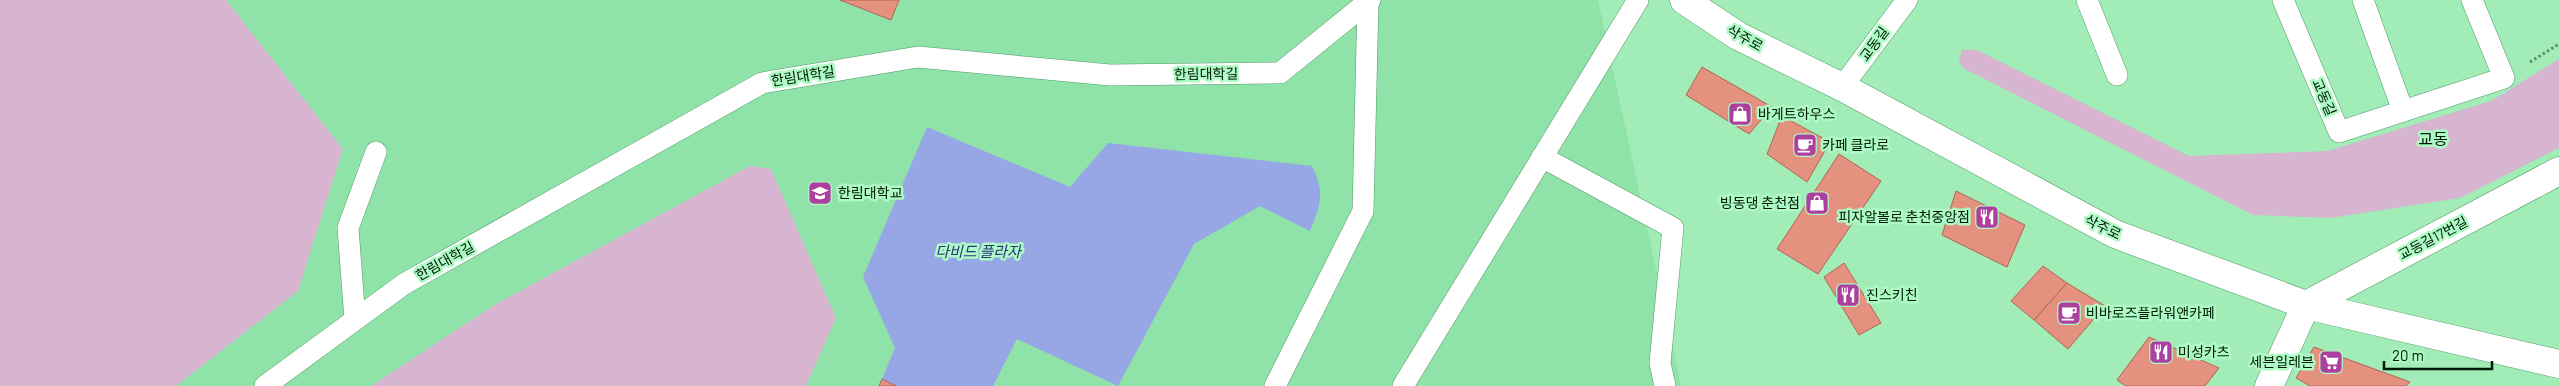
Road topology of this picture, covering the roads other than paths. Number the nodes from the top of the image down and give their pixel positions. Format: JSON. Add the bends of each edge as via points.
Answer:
{"nodes":[{"id":1,"x":1638,"y":0,"type":"edge"},
{"id":2,"x":1684,"y":0,"type":"edge"},
{"id":3,"x":1906,"y":0,"type":"edge"},
{"id":4,"x":2088,"y":0,"type":"edge"},
{"id":5,"x":2283,"y":0,"type":"edge"},
{"id":6,"x":2363,"y":0,"type":"edge"},
{"id":7,"x":2472,"y":0,"type":"edge"},
{"id":8,"x":1369,"y":1,"type":"edge"},
{"id":9,"x":2117,"y":75,"type":"dead end"},
{"id":10,"x":1842,"y":87,"type":"junction"},
{"id":11,"x":2403,"y":111,"type":"junction"},
{"id":12,"x":376,"y":152,"type":"dead end"},
{"id":13,"x":1542,"y":157,"type":"junction"},
{"id":14,"x":2559,"y":171,"type":"edge"},
{"id":15,"x":2306,"y":305,"type":"junction"},
{"id":16,"x":355,"y":320,"type":"junction"},
{"id":17,"x":2559,"y":364,"type":"edge"},
{"id":18,"x":1277,"y":384,"type":"edge"},
{"id":19,"x":2275,"y":384,"type":"edge"},
{"id":20,"x":265,"y":386,"type":"edge"},
{"id":21,"x":1403,"y":386,"type":"edge"},
{"id":22,"x":1665,"y":386,"type":"edge"}],
"edges":[{"from":1,"to":13,"type":"lane"},
{"from":2,"to":10,"type":"street","name":"삭주로","via":[[1738,36]]},
{"from":3,"to":10,"type":"lane","name":"교동길"},
{"from":4,"to":9,"type":"lane"},
{"from":5,"to":11,"type":"lane","name":"교동길","via":[[2339,132]]},
{"from":6,"to":11,"type":"lane"},
{"from":7,"to":11,"type":"lane","name":"교동길","via":[[2504,78]]},
{"from":8,"to":16,"type":"lane","name":"한림대학길","via":[[1280,73],[1110,76],[918,57],[762,83],[404,284]]},
{"from":8,"to":18,"type":"lane","via":[[1363,211]]},
{"from":10,"to":15,"type":"street","name":"삭주로","via":[[2115,234]]},
{"from":12,"to":16,"type":"lane","via":[[348,228]]},
{"from":13,"to":21,"type":"lane"},
{"from":13,"to":22,"type":"lane","via":[[1673,228],[1660,363]]},
{"from":14,"to":15,"type":"street","name":"교동길17번길"},
{"from":15,"to":17,"type":"street","name":"삭주로"},
{"from":15,"to":19,"type":"street"},
{"from":16,"to":20,"type":"lane","name":"한림대학길"}]}
